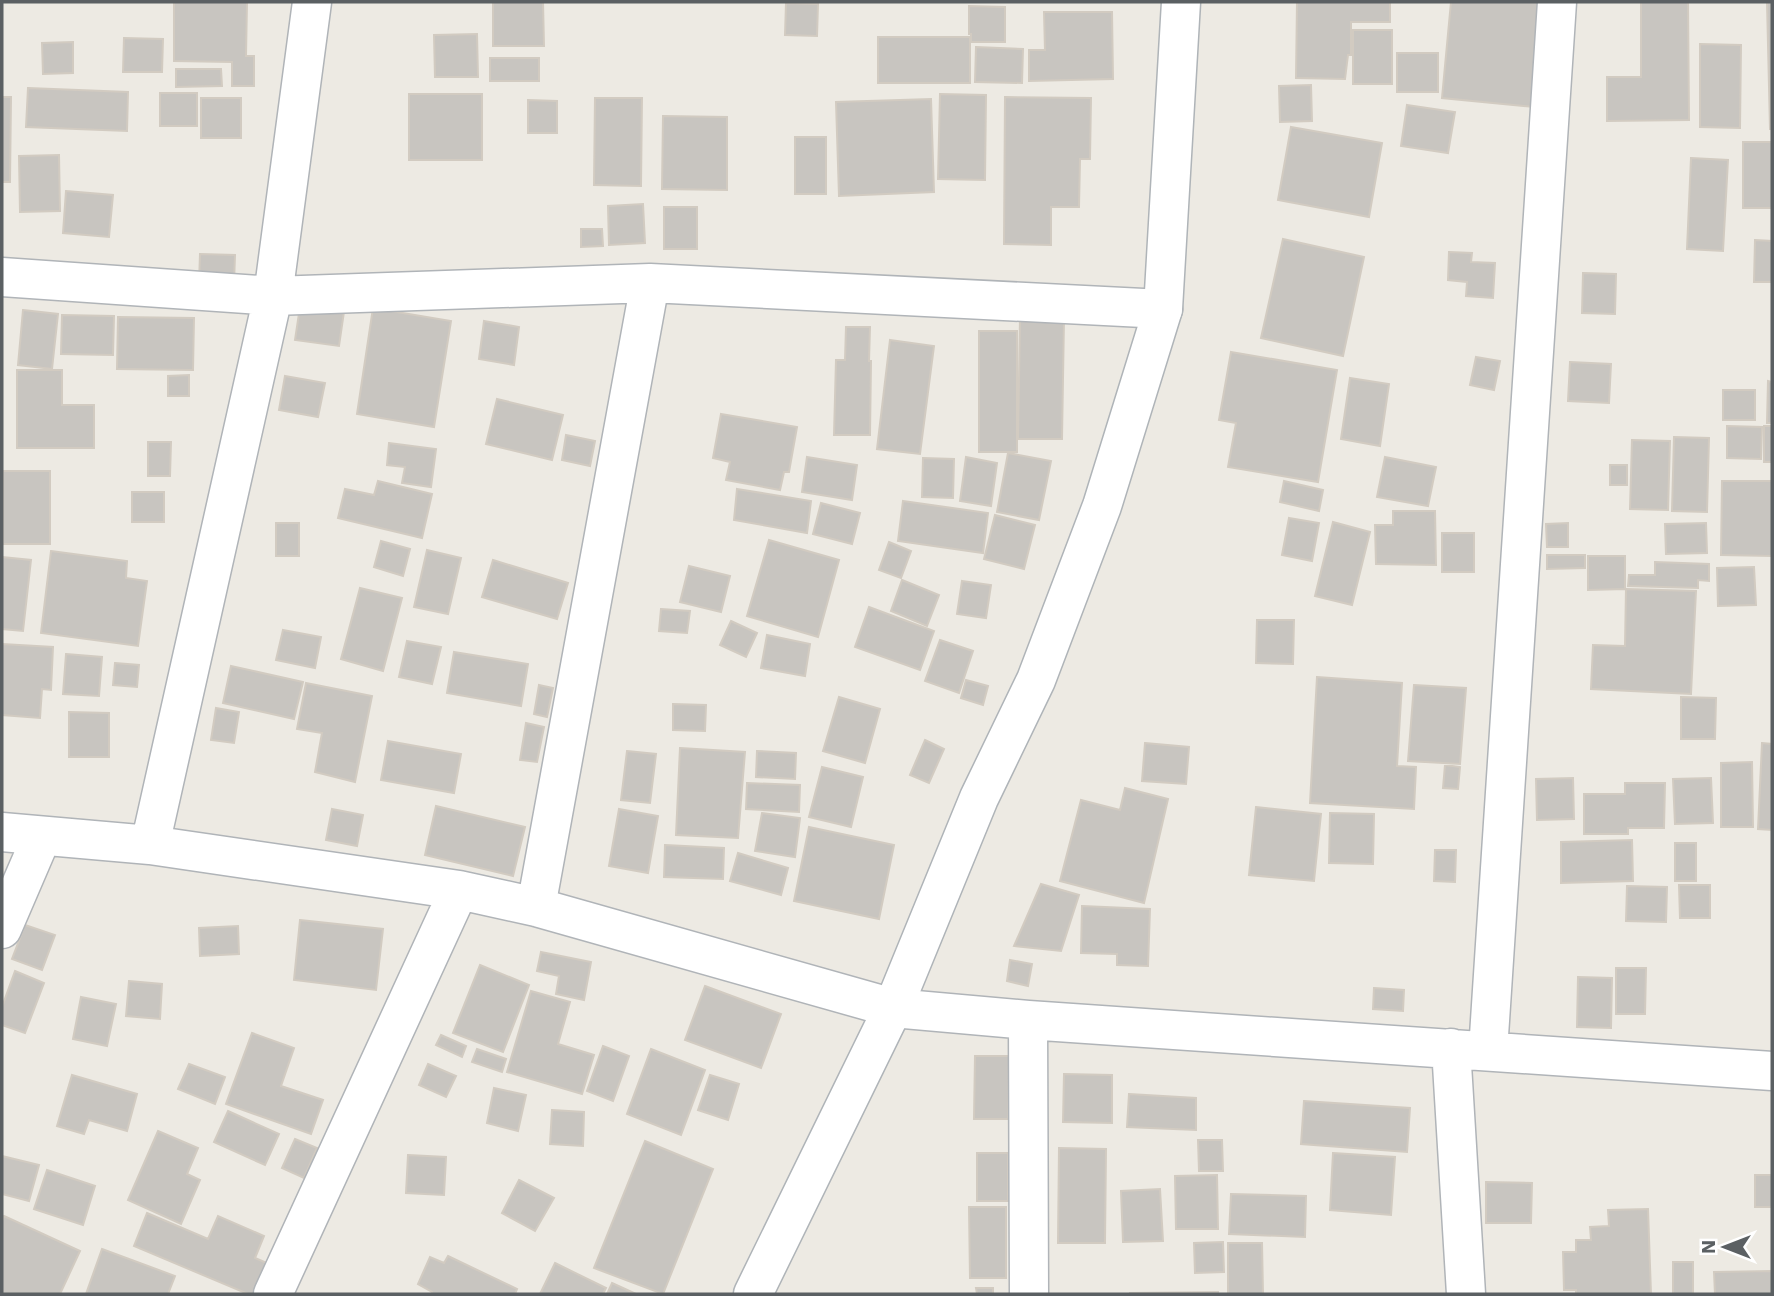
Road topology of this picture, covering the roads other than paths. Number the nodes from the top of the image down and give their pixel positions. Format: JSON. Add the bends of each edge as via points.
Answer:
{"nodes":[{"id":1,"x":312,"y":2,"type":"edge"},
{"id":2,"x":1181,"y":2,"type":"edge"},
{"id":3,"x":1557,"y":2,"type":"edge"},
{"id":4,"x":2,"y":277,"type":"edge"},
{"id":5,"x":650,"y":284,"type":"junction"},
{"id":6,"x":273,"y":296,"type":"junction"},
{"id":7,"x":1163,"y":309,"type":"junction"},
{"id":8,"x":2,"y":832,"type":"edge"},
{"id":9,"x":41,"y":836,"type":"junction"},
{"id":10,"x":150,"y":845,"type":"junction"},
{"id":11,"x":459,"y":890,"type":"junction"},
{"id":12,"x":536,"y":907,"type":"junction"},
{"id":13,"x":2,"y":929,"type":"edge"},
{"id":14,"x":893,"y":1008,"type":"junction"},
{"id":15,"x":1028,"y":1020,"type":"junction"},
{"id":16,"x":1469,"y":1049,"type":"junction"},
{"id":17,"x":1772,"y":1071,"type":"edge"},
{"id":18,"x":273,"y":1294,"type":"edge"},
{"id":19,"x":753,"y":1294,"type":"edge"},
{"id":20,"x":1029,"y":1294,"type":"edge"},
{"id":21,"x":1466,"y":1294,"type":"edge"}],
"edges":[{"from":1,"to":6,"type":"street"},
{"from":2,"to":7,"type":"street"},
{"from":3,"to":16,"type":"street"},
{"from":4,"to":6,"type":"street"},
{"from":5,"to":6,"type":"street"},
{"from":5,"to":7,"type":"street"},
{"from":5,"to":12,"type":"street"},
{"from":6,"to":10,"type":"street"},
{"from":7,"to":14,"type":"street","via":[[1102,506],[1036,680],[979,798]]},
{"from":8,"to":9,"type":"street"},
{"from":9,"to":10,"type":"street"},
{"from":9,"to":13,"type":"street"},
{"from":10,"to":11,"type":"street"},
{"from":11,"to":12,"type":"street"},
{"from":11,"to":18,"type":"street"},
{"from":12,"to":14,"type":"street"},
{"from":14,"to":15,"type":"street"},
{"from":14,"to":19,"type":"street"},
{"from":15,"to":16,"type":"street"},
{"from":15,"to":20,"type":"street"},
{"from":16,"to":17,"type":"street"},
{"from":16,"to":21,"type":"street"}]}
